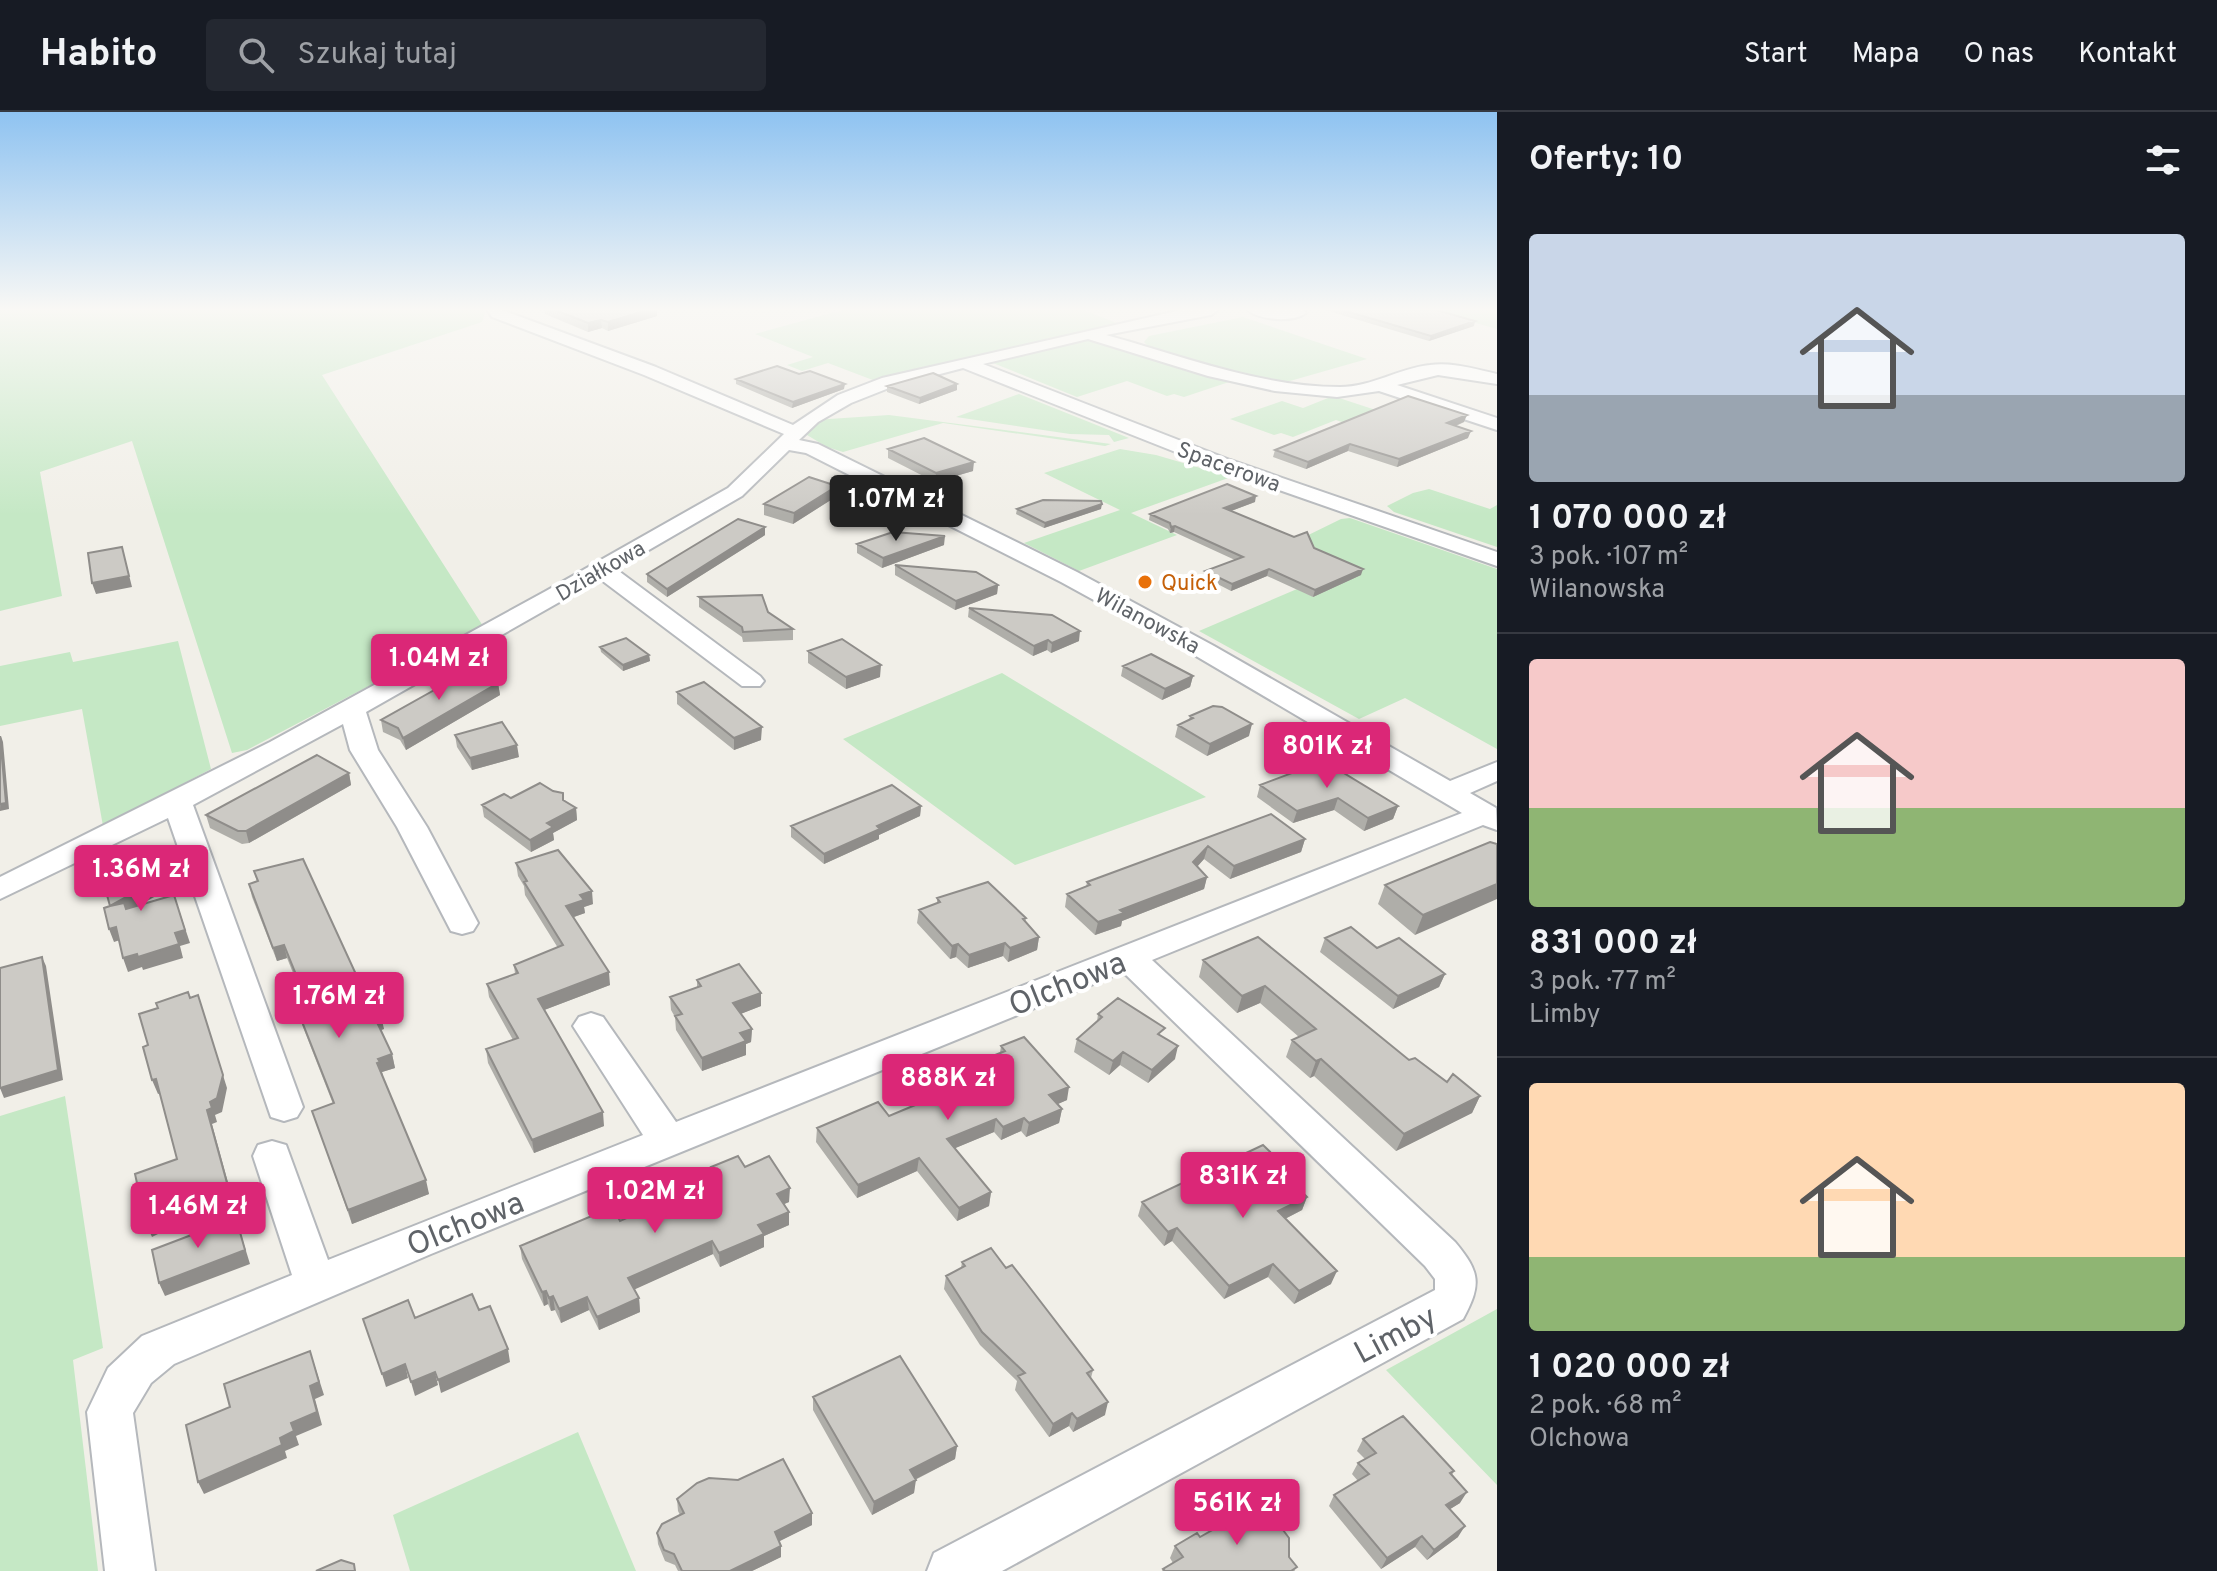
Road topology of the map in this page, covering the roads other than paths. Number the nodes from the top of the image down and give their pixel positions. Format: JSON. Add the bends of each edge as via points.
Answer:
{"nodes":[{"id":1,"x":665,"y":378,"type":"edge"},
{"id":2,"x":911,"y":378,"type":"edge"},
{"id":3,"x":1004,"y":378,"type":"edge"},
{"id":4,"x":1235,"y":378,"type":"edge"},
{"id":5,"x":1403,"y":378,"type":"edge"},
{"id":6,"x":1382,"y":386,"type":"junction"},
{"id":7,"x":1497,"y":424,"type":"edge"},
{"id":8,"x":790,"y":438,"type":"junction"},
{"id":9,"x":1497,"y":559,"type":"edge"},
{"id":10,"x":601,"y":569,"type":"junction"},
{"id":11,"x":751,"y":681,"type":"dead end"},
{"id":12,"x":351,"y":707,"type":"junction"},
{"id":13,"x":1497,"y":770,"type":"edge"},
{"id":14,"x":1450,"y":792,"type":"junction"},
{"id":15,"x":177,"y":800,"type":"junction"},
{"id":16,"x":1492,"y":817,"type":"edge"},
{"id":17,"x":0,"y":889,"type":"edge"},
{"id":18,"x":462,"y":923,"type":"dead end"},
{"id":19,"x":1129,"y":958,"type":"junction"},
{"id":20,"x":591,"y":1026,"type":"dead end"},
{"id":21,"x":284,"y":1107,"type":"dead end"},
{"id":22,"x":668,"y":1141,"type":"junction"},
{"id":23,"x":272,"y":1156,"type":"dead end"},
{"id":24,"x":316,"y":1284,"type":"junction"},
{"id":25,"x":130,"y":1571,"type":"edge"},
{"id":26,"x":952,"y":1571,"type":"edge"}],
"edges":[{"from":1,"to":8,"type":"street","name":"Wilanowska"},
{"from":2,"to":8,"type":"street","name":"Działkowa","via":[[829,407]]},
{"from":3,"to":9,"type":"street","name":"Spacerowa","via":[[1223,464]]},
{"from":4,"to":6,"type":"street","via":[[1341,392]]},
{"from":5,"to":6,"type":"street"},
{"from":6,"to":7,"type":"street"},
{"from":8,"to":10,"type":"street","name":"Działkowa","via":[[735,492]]},
{"from":8,"to":14,"type":"street","name":"Wilanowska","via":[[1069,577]]},
{"from":10,"to":11,"type":"street"},
{"from":10,"to":12,"type":"street","name":"Działkowa"},
{"from":12,"to":15,"type":"street","name":"Działkowa"},
{"from":12,"to":18,"type":"street","via":[[364,750]]},
{"from":13,"to":14,"type":"street"},
{"from":14,"to":16,"type":"street","name":"Wilanowska"},
{"from":15,"to":17,"type":"street","name":"Działkowa"},
{"from":15,"to":21,"type":"street"},
{"from":16,"to":19,"type":"street","name":"Olchowa"},
{"from":19,"to":22,"type":"street","name":"Olchowa"},
{"from":19,"to":26,"type":"street","name":"Limby","via":[[1440,1254],[1458,1281],[1457,1291],[1448,1306]]},
{"from":20,"to":22,"type":"street"},
{"from":22,"to":24,"type":"street","name":"Olchowa"},
{"from":23,"to":24,"type":"street"},
{"from":24,"to":25,"type":"street","name":"Olchowa","via":[[158,1350],[124,1383],[110,1412]]}]}
